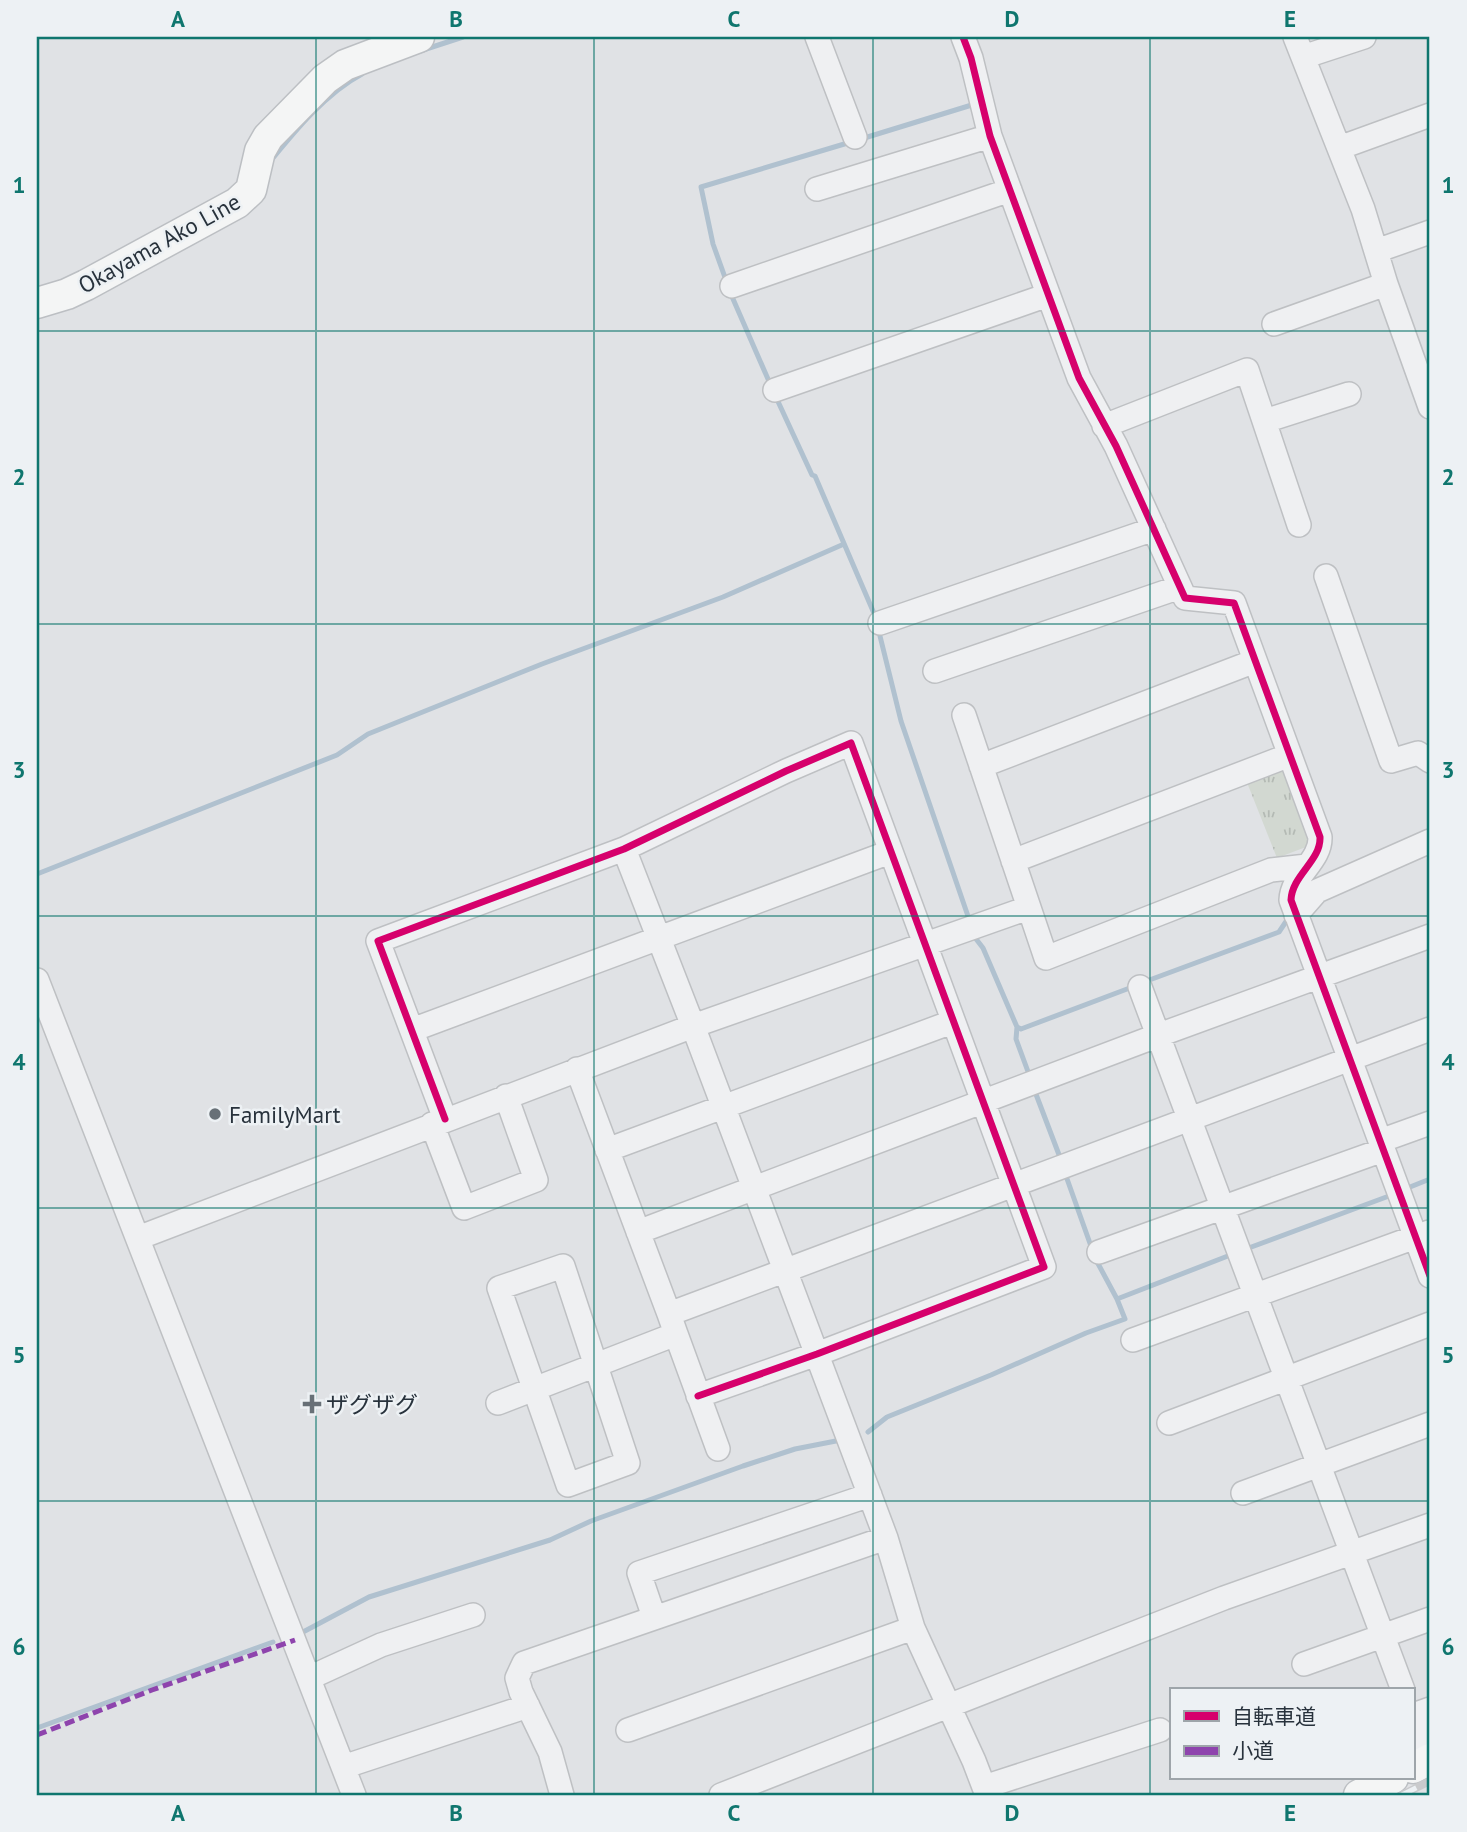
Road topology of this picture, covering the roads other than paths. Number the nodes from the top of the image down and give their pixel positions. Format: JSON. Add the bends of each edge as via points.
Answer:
{"nodes":[{"id":1,"x":419,"y":37,"type":"edge"},
{"id":2,"x":817,"y":37,"type":"edge"},
{"id":3,"x":963,"y":37,"type":"edge"},
{"id":4,"x":1364,"y":37,"type":"edge"},
{"id":5,"x":1299,"y":47,"type":"edge"},
{"id":6,"x":1430,"y":115,"type":"edge"},
{"id":7,"x":990,"y":136,"type":"junction"},
{"id":8,"x":855,"y":137,"type":"dead end"},
{"id":9,"x":1339,"y":148,"type":"junction"},
{"id":10,"x":817,"y":189,"type":"dead end"},
{"id":11,"x":1010,"y":190,"type":"junction"},
{"id":12,"x":1430,"y":232,"type":"edge"},
{"id":13,"x":1376,"y":251,"type":"junction"},
{"id":14,"x":1386,"y":284,"type":"junction"},
{"id":15,"x":732,"y":286,"type":"dead end"},
{"id":16,"x":1048,"y":295,"type":"junction"},
{"id":17,"x":37,"y":303,"type":"edge"},
{"id":18,"x":1274,"y":324,"type":"dead end"},
{"id":19,"x":775,"y":390,"type":"dead end"},
{"id":20,"x":1349,"y":394,"type":"dead end"},
{"id":21,"x":1430,"y":407,"type":"edge"},
{"id":22,"x":1265,"y":421,"type":"junction"},
{"id":23,"x":1104,"y":426,"type":"junction"},
{"id":24,"x":1299,"y":525,"type":"dead end"},
{"id":25,"x":1154,"y":529,"type":"junction"},
{"id":26,"x":1326,"y":576,"type":"dead end"},
{"id":27,"x":1180,"y":587,"type":"junction"},
{"id":28,"x":880,"y":622,"type":"dead end"},
{"id":29,"x":1255,"y":661,"type":"junction"},
{"id":30,"x":935,"y":671,"type":"dead end"},
{"id":31,"x":964,"y":715,"type":"dead end"},
{"id":32,"x":1290,"y":755,"type":"junction"},
{"id":33,"x":1430,"y":761,"type":"edge"},
{"id":34,"x":981,"y":766,"type":"junction"},
{"id":35,"x":1430,"y":841,"type":"edge"},
{"id":36,"x":624,"y":849,"type":"junction"},
{"id":37,"x":890,"y":852,"type":"junction"},
{"id":38,"x":1013,"y":861,"type":"junction"},
{"id":39,"x":1307,"y":866,"type":"junction"},
{"id":40,"x":1028,"y":908,"type":"junction"},
{"id":41,"x":1296,"y":915,"type":"junction"},
{"id":42,"x":1430,"y":936,"type":"edge"},
{"id":43,"x":658,"y":937,"type":"junction"},
{"id":44,"x":923,"y":944,"type":"junction"},
{"id":45,"x":1319,"y":978,"type":"junction"},
{"id":46,"x":37,"y":980,"type":"edge"},
{"id":47,"x":1140,"y":987,"type":"dead end"},
{"id":48,"x":952,"y":1022,"type":"junction"},
{"id":49,"x":693,"y":1026,"type":"junction"},
{"id":50,"x":1430,"y":1029,"type":"edge"},
{"id":51,"x":412,"y":1030,"type":"junction"},
{"id":52,"x":1158,"y":1035,"type":"junction"},
{"id":53,"x":1350,"y":1060,"type":"junction"},
{"id":54,"x":577,"y":1069,"type":"junction"},
{"id":55,"x":506,"y":1096,"type":"junction"},
{"id":56,"x":983,"y":1102,"type":"junction"},
{"id":57,"x":724,"y":1107,"type":"junction"},
{"id":58,"x":1191,"y":1120,"type":"junction"},
{"id":59,"x":439,"y":1121,"type":"junction"},
{"id":60,"x":1430,"y":1123,"type":"edge"},
{"id":61,"x":1382,"y":1146,"type":"junction"},
{"id":62,"x":607,"y":1150,"type":"junction"},
{"id":63,"x":1014,"y":1186,"type":"junction"},
{"id":64,"x":755,"y":1188,"type":"junction"},
{"id":65,"x":1223,"y":1207,"type":"junction"},
{"id":66,"x":638,"y":1232,"type":"junction"},
{"id":67,"x":1423,"y":1234,"type":"edge"},
{"id":68,"x":138,"y":1238,"type":"junction"},
{"id":69,"x":1099,"y":1252,"type":"dead end"},
{"id":70,"x":786,"y":1271,"type":"junction"},
{"id":71,"x":1430,"y":1276,"type":"edge"},
{"id":72,"x":1256,"y":1296,"type":"junction"},
{"id":73,"x":672,"y":1324,"type":"junction"},
{"id":74,"x":1430,"y":1324,"type":"edge"},
{"id":75,"x":1133,"y":1340,"type":"dead end"},
{"id":76,"x":817,"y":1353,"type":"junction"},
{"id":77,"x":596,"y":1365,"type":"junction"},
{"id":78,"x":1286,"y":1378,"type":"junction"},
{"id":79,"x":535,"y":1389,"type":"junction"},
{"id":80,"x":698,"y":1396,"type":"junction"},
{"id":81,"x":498,"y":1403,"type":"dead end"},
{"id":82,"x":1169,"y":1423,"type":"dead end"},
{"id":83,"x":1430,"y":1423,"type":"edge"},
{"id":84,"x":718,"y":1449,"type":"dead end"},
{"id":85,"x":1319,"y":1466,"type":"junction"},
{"id":86,"x":1243,"y":1493,"type":"dead end"},
{"id":87,"x":870,"y":1494,"type":"junction"},
{"id":88,"x":1430,"y":1525,"type":"edge"},
{"id":89,"x":886,"y":1538,"type":"junction"},
{"id":90,"x":1351,"y":1553,"type":"junction"},
{"id":91,"x":473,"y":1615,"type":"dead end"},
{"id":92,"x":654,"y":1617,"type":"junction"},
{"id":93,"x":1430,"y":1619,"type":"edge"},
{"id":94,"x":913,"y":1628,"type":"junction"},
{"id":95,"x":1382,"y":1636,"type":"junction"},
{"id":96,"x":1304,"y":1664,"type":"dead end"},
{"id":97,"x":309,"y":1678,"type":"junction"},
{"id":98,"x":1402,"y":1688,"type":"edge"},
{"id":99,"x":528,"y":1706,"type":"junction"},
{"id":100,"x":949,"y":1706,"type":"junction"},
{"id":101,"x":1414,"y":1719,"type":"edge"},
{"id":102,"x":628,"y":1730,"type":"dead end"},
{"id":103,"x":1160,"y":1730,"type":"dead end"},
{"id":104,"x":1424,"y":1762,"type":"edge"},
{"id":105,"x":344,"y":1767,"type":"junction"},
{"id":106,"x":1389,"y":1780,"type":"edge"},
{"id":107,"x":985,"y":1791,"type":"edge"},
{"id":108,"x":354,"y":1795,"type":"edge"},
{"id":109,"x":562,"y":1795,"type":"edge"},
{"id":110,"x":721,"y":1795,"type":"edge"},
{"id":111,"x":1359,"y":1795,"type":"edge"}],
"edges":[{"from":1,"to":17,"type":"main road","name":"Okayama Ako Line","via":[[345,65],[325,79],[268,137],[251,190],[237,203],[86,285]]},
{"from":2,"to":8,"type":"street"},
{"from":3,"to":7,"type":"street"},
{"from":4,"to":5,"type":"street"},
{"from":5,"to":9,"type":"street"},
{"from":6,"to":9,"type":"street"},
{"from":7,"to":10,"type":"street"},
{"from":7,"to":11,"type":"street"},
{"from":9,"to":13,"type":"street"},
{"from":11,"to":15,"type":"street"},
{"from":11,"to":16,"type":"street"},
{"from":12,"to":13,"type":"street"},
{"from":13,"to":14,"type":"street"},
{"from":14,"to":18,"type":"street"},
{"from":14,"to":21,"type":"street"},
{"from":16,"to":19,"type":"street"},
{"from":16,"to":23,"type":"street","via":[[1079,378]]},
{"from":20,"to":22,"type":"street"},
{"from":22,"to":23,"type":"street","via":[[1247,370]]},
{"from":22,"to":24,"type":"street"},
{"from":23,"to":25,"type":"street"},
{"from":25,"to":27,"type":"street"},
{"from":25,"to":28,"type":"street"},
{"from":26,"to":33,"type":"street","via":[[1391,761],[1418,754]]},
{"from":27,"to":29,"type":"street","via":[[1185,597],[1234,603]]},
{"from":27,"to":30,"type":"street"},
{"from":29,"to":32,"type":"street"},
{"from":29,"to":34,"type":"street"},
{"from":31,"to":34,"type":"street"},
{"from":32,"to":38,"type":"street"},
{"from":32,"to":39,"type":"street","via":[[1320,836],[1320,846]]},
{"from":34,"to":38,"type":"street"},
{"from":35,"to":41,"type":"street","via":[[1317,891]]},
{"from":36,"to":37,"type":"street","via":[[851,743]]},
{"from":36,"to":43,"type":"street"},
{"from":36,"to":51,"type":"street","via":[[378,941]]},
{"from":37,"to":43,"type":"street"},
{"from":37,"to":44,"type":"street"},
{"from":38,"to":40,"type":"street"},
{"from":39,"to":40,"type":"street","via":[[1271,870],[1046,958]]},
{"from":39,"to":41,"type":"street","via":[[1291,891]]},
{"from":40,"to":44,"type":"street"},
{"from":41,"to":45,"type":"street"},
{"from":42,"to":45,"type":"street"},
{"from":43,"to":49,"type":"street"},
{"from":43,"to":51,"type":"street"},
{"from":44,"to":48,"type":"street"},
{"from":44,"to":49,"type":"street"},
{"from":45,"to":52,"type":"street"},
{"from":45,"to":53,"type":"street"},
{"from":46,"to":68,"type":"street"},
{"from":47,"to":52,"type":"street"},
{"from":48,"to":56,"type":"street"},
{"from":48,"to":57,"type":"street"},
{"from":49,"to":54,"type":"street"},
{"from":49,"to":57,"type":"street"},
{"from":50,"to":53,"type":"street"},
{"from":51,"to":59,"type":"street"},
{"from":52,"to":56,"type":"street"},
{"from":52,"to":58,"type":"street"},
{"from":53,"to":58,"type":"street"},
{"from":53,"to":61,"type":"street"},
{"from":54,"to":55,"type":"street"},
{"from":54,"to":62,"type":"street"},
{"from":55,"to":59,"type":"street"},
{"from":55,"to":59,"type":"street","via":[[537,1180],[464,1208]]},
{"from":56,"to":63,"type":"street"},
{"from":56,"to":64,"type":"street"},
{"from":57,"to":62,"type":"street"},
{"from":57,"to":64,"type":"street"},
{"from":58,"to":63,"type":"street"},
{"from":58,"to":65,"type":"street"},
{"from":59,"to":68,"type":"street"},
{"from":60,"to":61,"type":"street"},
{"from":61,"to":65,"type":"street"},
{"from":61,"to":67,"type":"street"},
{"from":62,"to":66,"type":"street"},
{"from":63,"to":70,"type":"street"},
{"from":63,"to":76,"type":"street","via":[[1044,1267]]},
{"from":64,"to":66,"type":"street"},
{"from":64,"to":70,"type":"street"},
{"from":65,"to":69,"type":"street"},
{"from":65,"to":72,"type":"street"},
{"from":66,"to":73,"type":"street"},
{"from":67,"to":71,"type":"street"},
{"from":67,"to":72,"type":"street"},
{"from":68,"to":97,"type":"street"},
{"from":70,"to":73,"type":"street"},
{"from":70,"to":76,"type":"street"},
{"from":72,"to":75,"type":"street"},
{"from":72,"to":78,"type":"street"},
{"from":73,"to":77,"type":"street"},
{"from":73,"to":80,"type":"street"},
{"from":74,"to":78,"type":"street"},
{"from":76,"to":80,"type":"street"},
{"from":76,"to":87,"type":"street"},
{"from":77,"to":79,"type":"street"},
{"from":77,"to":79,"type":"street","via":[[628,1463],[568,1485]]},
{"from":77,"to":79,"type":"street","via":[[563,1266],[499,1288]]},
{"from":78,"to":82,"type":"street"},
{"from":78,"to":85,"type":"street"},
{"from":79,"to":81,"type":"street"},
{"from":80,"to":84,"type":"street"},
{"from":83,"to":85,"type":"street"},
{"from":85,"to":86,"type":"street"},
{"from":85,"to":90,"type":"street"},
{"from":87,"to":89,"type":"street"},
{"from":87,"to":92,"type":"street","via":[[639,1573]]},
{"from":88,"to":90,"type":"street"},
{"from":89,"to":92,"type":"street"},
{"from":89,"to":94,"type":"street"},
{"from":90,"to":95,"type":"street"},
{"from":90,"to":100,"type":"street"},
{"from":91,"to":97,"type":"street","via":[[381,1645]]},
{"from":92,"to":99,"type":"street","via":[[524,1663],[517,1678]]},
{"from":93,"to":95,"type":"street"},
{"from":94,"to":100,"type":"street"},
{"from":94,"to":102,"type":"street"},
{"from":95,"to":96,"type":"street"},
{"from":95,"to":98,"type":"street"},
{"from":97,"to":105,"type":"street"},
{"from":99,"to":105,"type":"street"},
{"from":99,"to":109,"type":"street","via":[[550,1752]]},
{"from":100,"to":107,"type":"street"},
{"from":100,"to":110,"type":"street"},
{"from":101,"to":104,"type":"street"},
{"from":103,"to":107,"type":"street"},
{"from":105,"to":108,"type":"street"},
{"from":106,"to":111,"type":"main road"}]}
